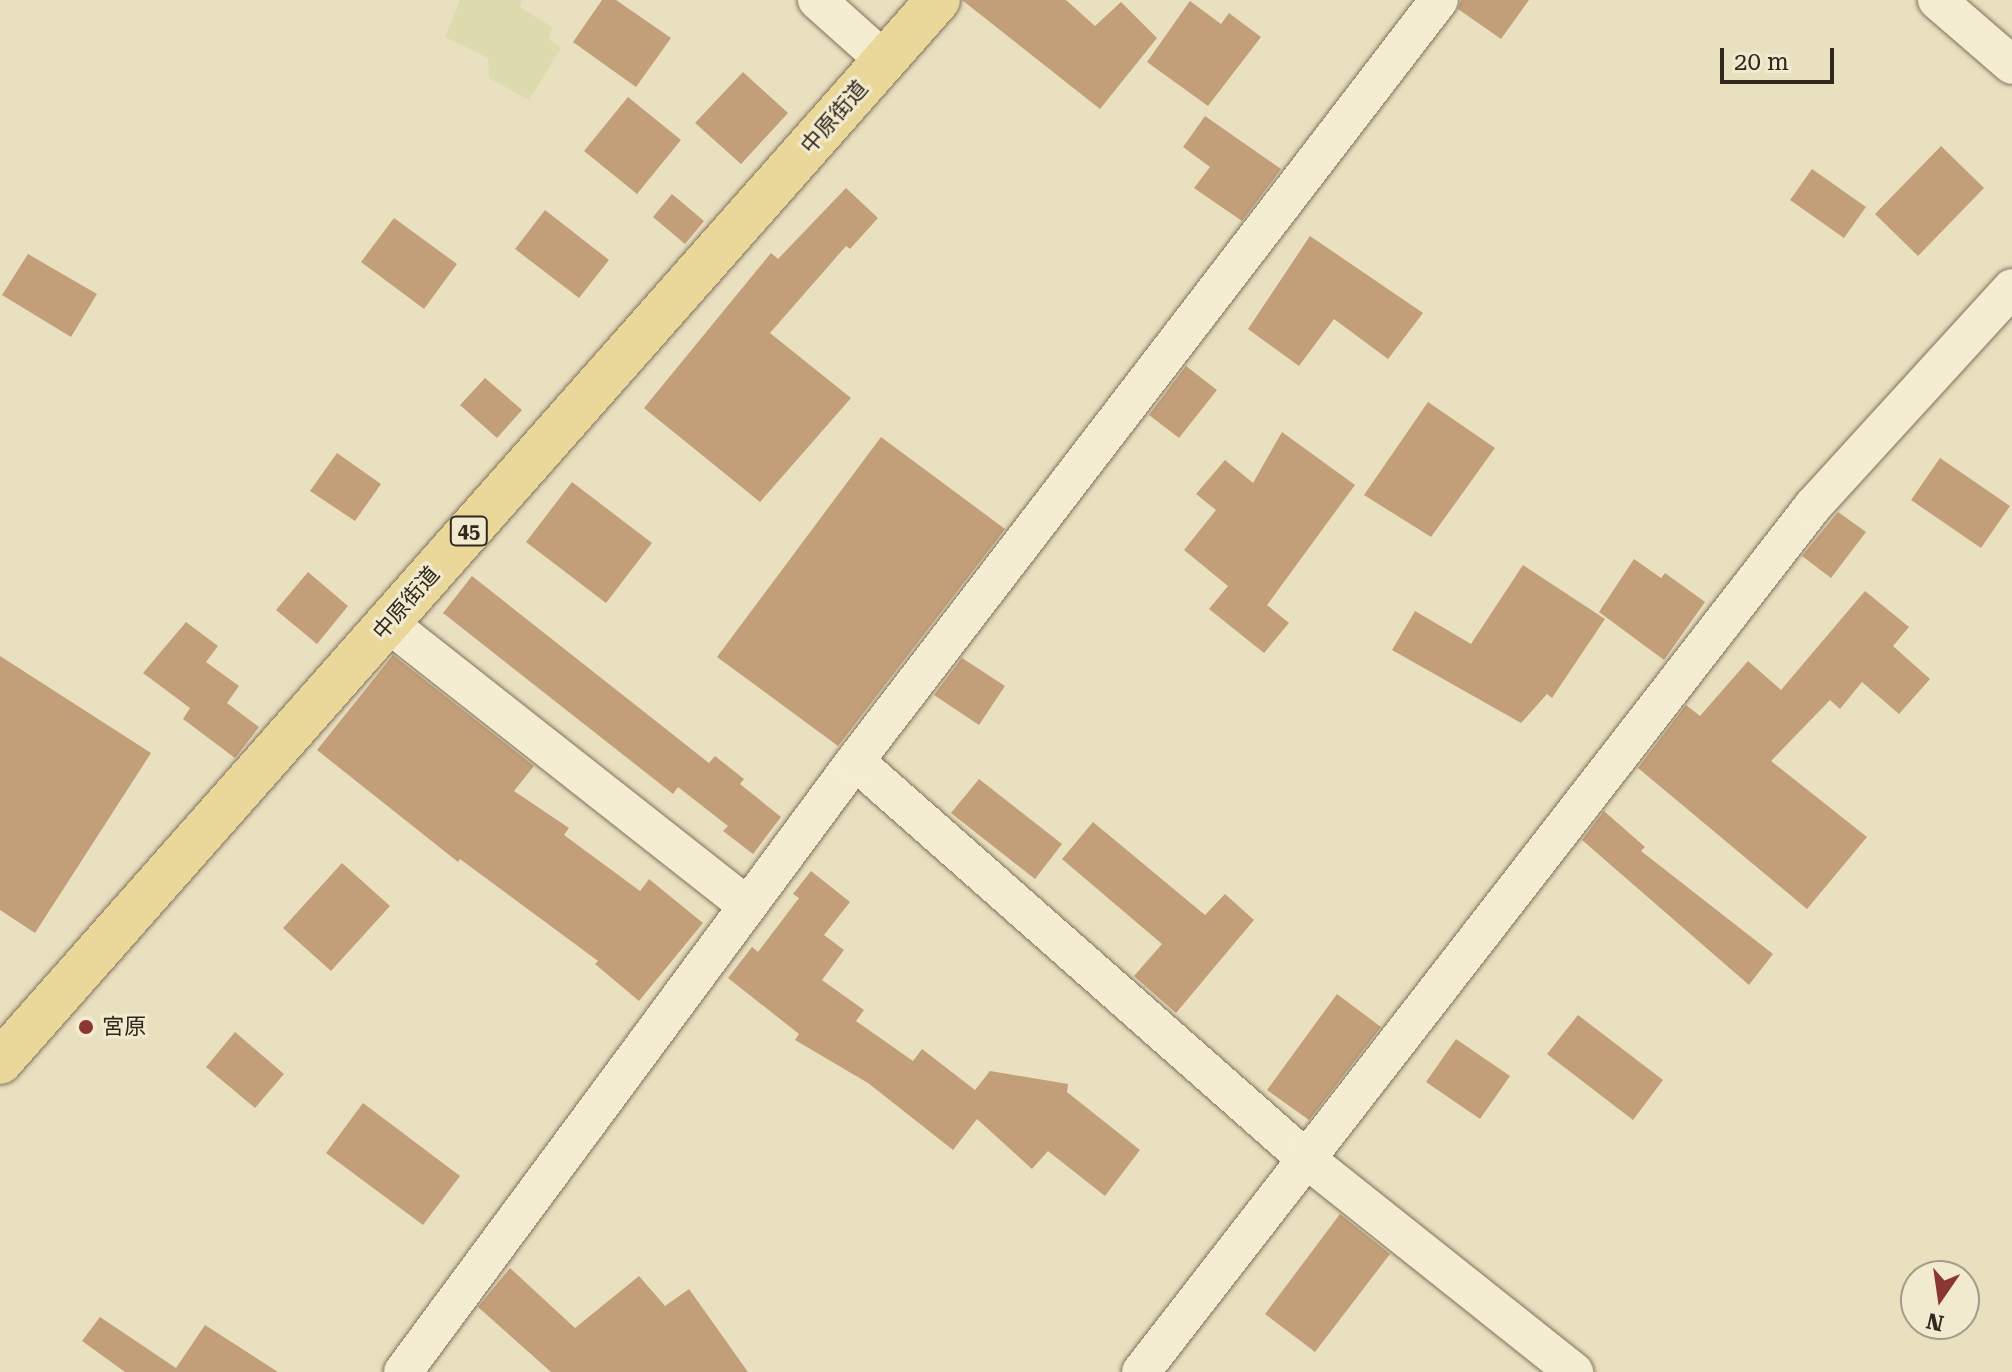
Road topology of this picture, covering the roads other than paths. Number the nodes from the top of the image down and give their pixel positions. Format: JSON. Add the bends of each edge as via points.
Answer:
{"nodes":[{"id":1,"x":817,"y":0,"type":"edge"},
{"id":2,"x":938,"y":0,"type":"edge"},
{"id":3,"x":1439,"y":0,"type":"edge"},
{"id":4,"x":1937,"y":0,"type":"edge"},
{"id":5,"x":884,"y":60,"type":"junction"},
{"id":6,"x":2012,"y":65,"type":"edge"},
{"id":7,"x":2012,"y":288,"type":"edge"},
{"id":8,"x":388,"y":623,"type":"junction"},
{"id":9,"x":855,"y":761,"type":"junction"},
{"id":10,"x":747,"y":906,"type":"junction"},
{"id":11,"x":0,"y":1062,"type":"edge"},
{"id":12,"x":1305,"y":1158,"type":"junction"},
{"id":13,"x":403,"y":1372,"type":"edge"},
{"id":14,"x":1141,"y":1372,"type":"edge"},
{"id":15,"x":1574,"y":1372,"type":"edge"}],
"edges":[{"from":1,"to":5,"type":"street"},
{"from":2,"to":5,"type":"main road","name":"中原街道","number":"45"},
{"from":3,"to":9,"type":"street"},
{"from":4,"to":6,"type":"street"},
{"from":5,"to":8,"type":"main road","name":"中原街道","number":"45"},
{"from":7,"to":12,"type":"street","via":[[1813,506]]},
{"from":8,"to":10,"type":"street"},
{"from":8,"to":11,"type":"main road","name":"中原街道","number":"45"},
{"from":9,"to":10,"type":"street"},
{"from":9,"to":12,"type":"street"},
{"from":10,"to":13,"type":"street"},
{"from":12,"to":14,"type":"street"},
{"from":12,"to":15,"type":"street"}]}
